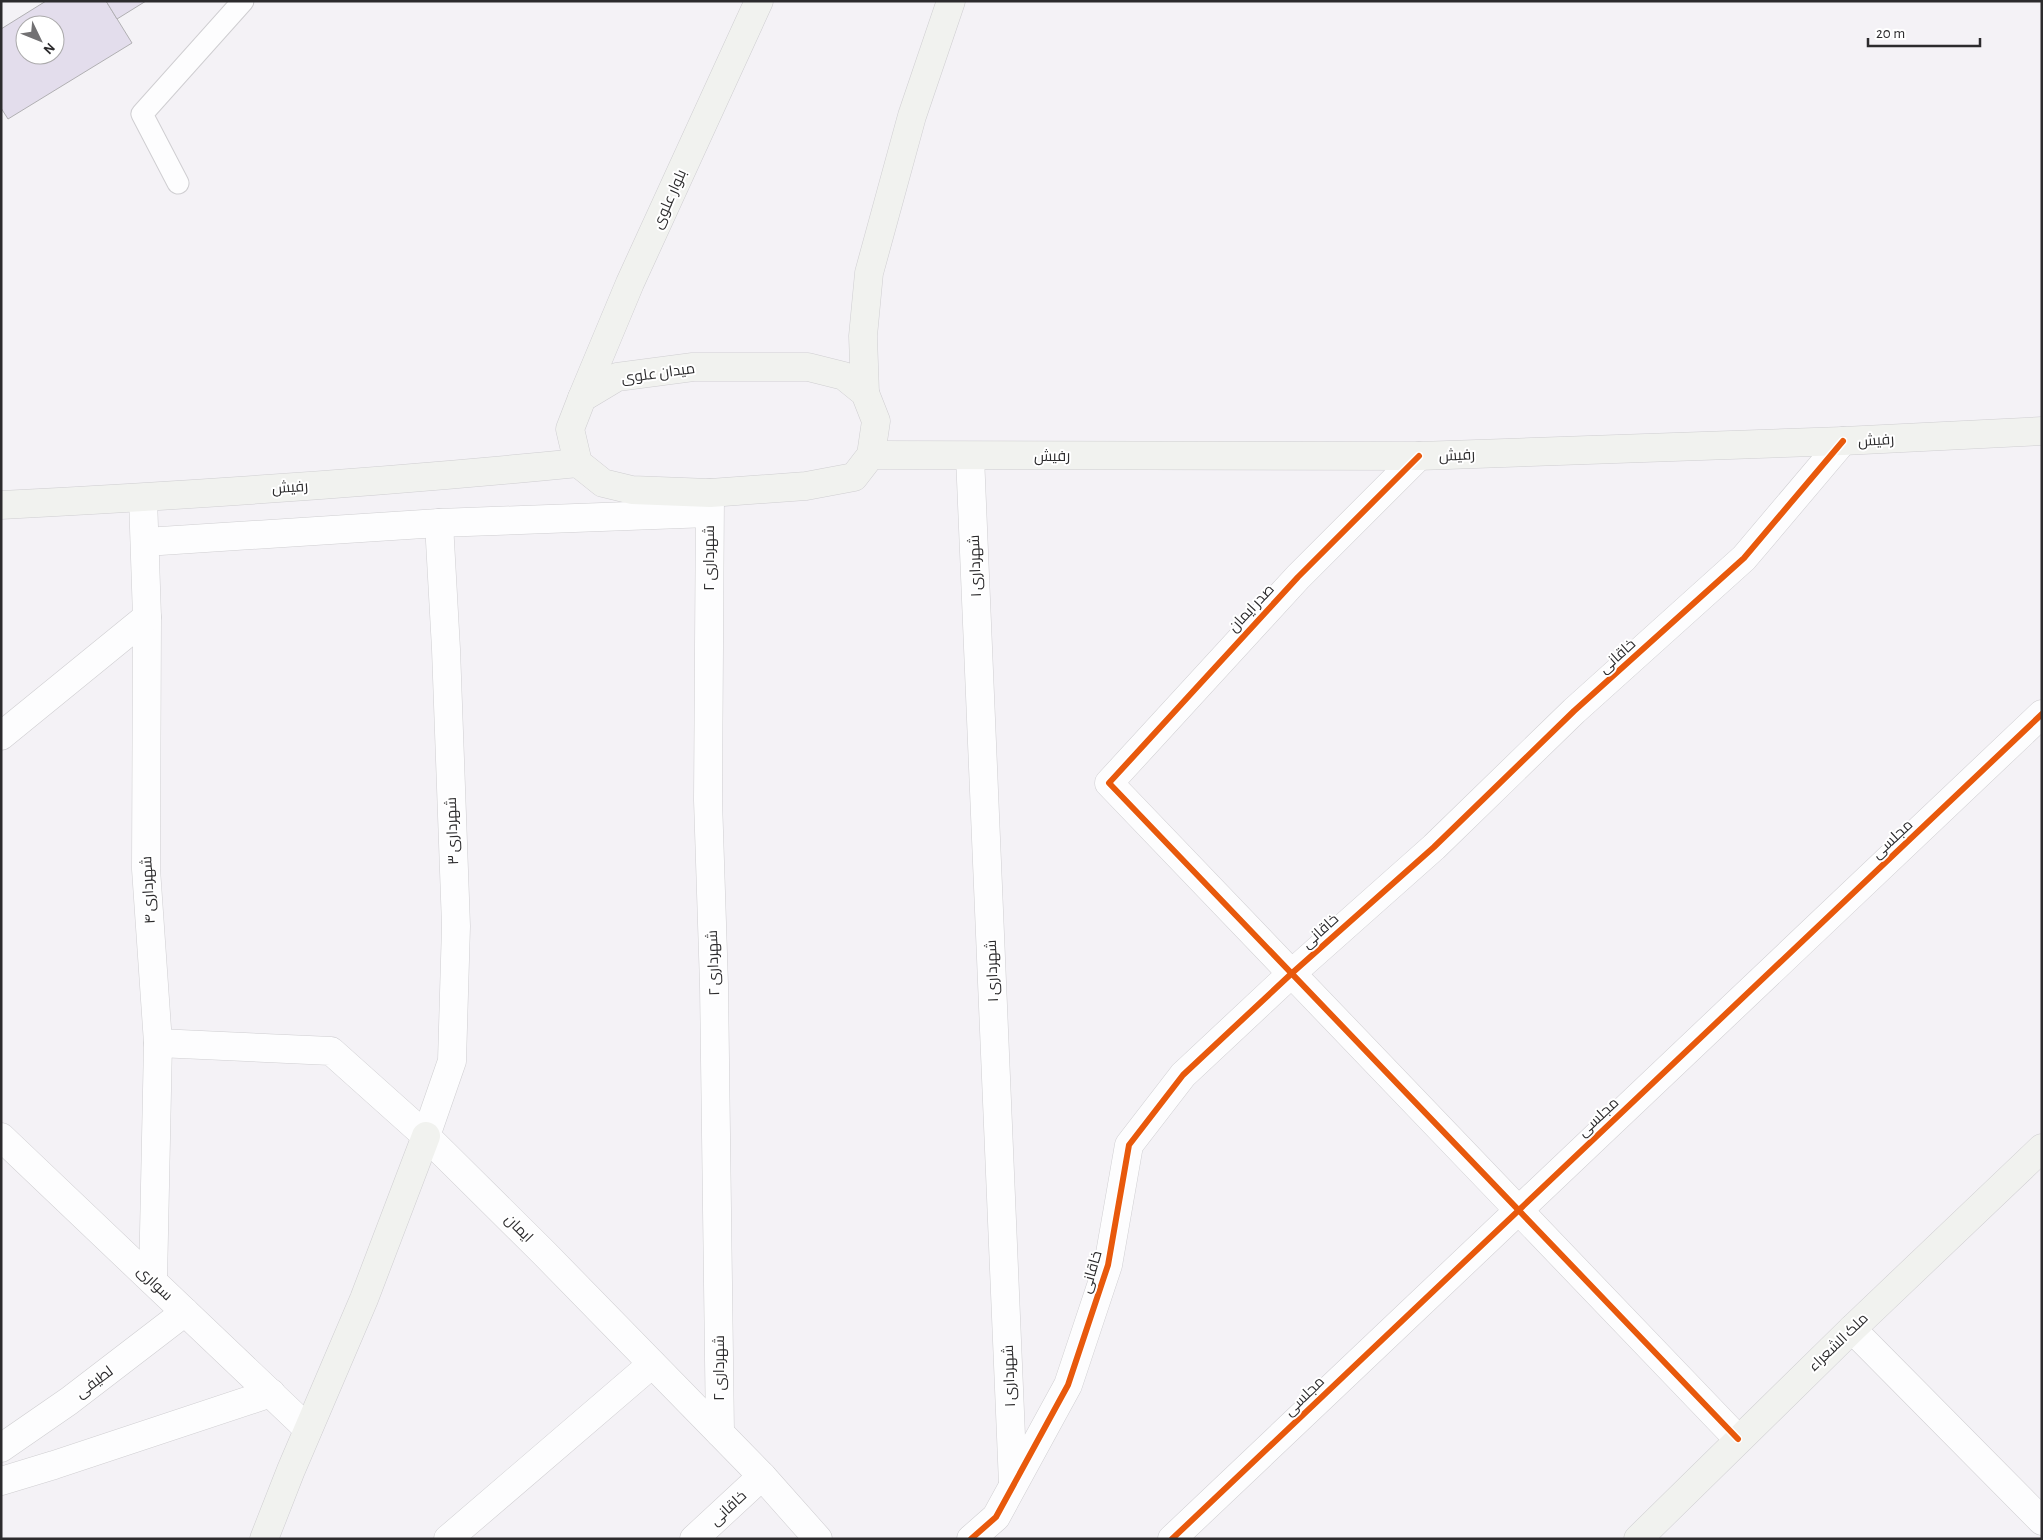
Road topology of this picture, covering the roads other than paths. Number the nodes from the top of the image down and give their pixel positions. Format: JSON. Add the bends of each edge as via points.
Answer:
{"nodes":[{"id":1,"x":242,"y":1,"type":"edge"},
{"id":2,"x":759,"y":1,"type":"edge"},
{"id":3,"x":951,"y":1,"type":"edge"},
{"id":4,"x":178,"y":183,"type":"dead end"},
{"id":5,"x":865,"y":393,"type":"junction"},
{"id":6,"x":582,"y":398,"type":"junction"},
{"id":7,"x":2042,"y":430,"type":"edge"},
{"id":8,"x":1843,"y":441,"type":"junction"},
{"id":9,"x":871,"y":455,"type":"junction"},
{"id":10,"x":970,"y":456,"type":"junction"},
{"id":11,"x":1419,"y":456,"type":"junction"},
{"id":12,"x":578,"y":463,"type":"junction"},
{"id":13,"x":143,"y":498,"type":"junction"},
{"id":14,"x":710,"y":503,"type":"junction"},
{"id":15,"x":1,"y":505,"type":"edge"},
{"id":16,"x":439,"y":523,"type":"junction"},
{"id":17,"x":145,"y":542,"type":"junction"},
{"id":18,"x":147,"y":617,"type":"junction"},
{"id":19,"x":2042,"y":714,"type":"edge"},
{"id":20,"x":1,"y":736,"type":"edge"},
{"id":21,"x":1291,"y":974,"type":"junction"},
{"id":22,"x":158,"y":1043,"type":"junction"},
{"id":23,"x":426,"y":1136,"type":"junction"},
{"id":24,"x":1,"y":1137,"type":"edge"},
{"id":25,"x":2042,"y":1148,"type":"edge"},
{"id":26,"x":1518,"y":1210,"type":"junction"},
{"id":27,"x":153,"y":1281,"type":"junction"},
{"id":28,"x":185,"y":1312,"type":"junction"},
{"id":29,"x":1852,"y":1329,"type":"junction"},
{"id":30,"x":652,"y":1364,"type":"junction"},
{"id":31,"x":271,"y":1393,"type":"junction"},
{"id":32,"x":308,"y":1429,"type":"junction"},
{"id":33,"x":720,"y":1433,"type":"junction"},
{"id":34,"x":1738,"y":1439,"type":"junction"},
{"id":35,"x":1,"y":1448,"type":"edge"},
{"id":36,"x":762,"y":1476,"type":"junction"},
{"id":37,"x":1,"y":1480,"type":"edge"},
{"id":38,"x":1014,"y":1486,"type":"junction"},
{"id":39,"x":2042,"y":1521,"type":"edge"},
{"id":40,"x":264,"y":1539,"type":"edge"},
{"id":41,"x":448,"y":1539,"type":"edge"},
{"id":42,"x":694,"y":1539,"type":"edge"},
{"id":43,"x":818,"y":1539,"type":"edge"},
{"id":44,"x":971,"y":1539,"type":"edge"},
{"id":45,"x":1172,"y":1539,"type":"edge"},
{"id":46,"x":1638,"y":1539,"type":"edge"}],
"edges":[{"from":1,"to":4,"type":"lane","via":[[142,114]]},
{"from":2,"to":6,"type":"street","name":"بلوار علوی","via":[[630,283]]},
{"from":3,"to":5,"type":"street","via":[[912,116],[869,273],[863,336]]},
{"from":5,"to":6,"type":"street","name":"میدان علوی","via":[[844,376],[808,368],[693,367],[617,377]]},
{"from":5,"to":9,"type":"street","name":"میدان علوی","via":[[876,421]]},
{"from":6,"to":12,"type":"street","via":[[570,429]]},
{"from":7,"to":8,"type":"street","name":"رفیش"},
{"from":8,"to":11,"type":"street","name":"رفیش"},
{"from":8,"to":21,"type":"street","name":"خاقانی","via":[[1744,558],[1574,711],[1434,847]]},
{"from":9,"to":10,"type":"street","name":"رفیش"},
{"from":9,"to":14,"type":"street","name":"میدان علوی","via":[[854,477]]},
{"from":10,"to":11,"type":"street","name":"رفیش"},
{"from":10,"to":38,"type":"street","name":"شهرداری ۱"},
{"from":11,"to":21,"type":"street","name":"صدر ایمان","via":[[1298,577],[1109,783]]},
{"from":12,"to":13,"type":"street","name":"رفیش"},
{"from":12,"to":14,"type":"street","name":"میدان علوی","via":[[603,483]]},
{"from":13,"to":15,"type":"street","name":"رفیش"},
{"from":13,"to":17,"type":"street","name":"شهرداری ۴"},
{"from":14,"to":16,"type":"street"},
{"from":14,"to":33,"type":"street","name":"شهرداری ۲","via":[[708,800]]},
{"from":16,"to":17,"type":"street"},
{"from":16,"to":23,"type":"street","name":"شهرداری ۳","via":[[456,926],[452,1061]]},
{"from":17,"to":18,"type":"street","name":"شهرداری ۴"},
{"from":18,"to":20,"type":"street"},
{"from":18,"to":22,"type":"street","name":"شهرداری ۴","via":[[146,869]]},
{"from":19,"to":26,"type":"street","name":"مجلسی"},
{"from":21,"to":26,"type":"street"},
{"from":21,"to":38,"type":"street","name":"خاقانی","via":[[1183,1076],[1129,1145],[1108,1265],[1068,1385]]},
{"from":22,"to":23,"type":"street","name":"ایمان","via":[[331,1051]]},
{"from":22,"to":27,"type":"street","name":"شهرداری ۴"},
{"from":23,"to":30,"type":"street","name":"ایمان"},
{"from":23,"to":32,"type":"street","via":[[364,1299]]},
{"from":24,"to":27,"type":"street","name":"سواری"},
{"from":25,"to":29,"type":"street","name":"ملک الشعراء"},
{"from":26,"to":34,"type":"street"},
{"from":26,"to":45,"type":"street","name":"مجلسی"},
{"from":27,"to":28,"type":"street","name":"سواری"},
{"from":28,"to":31,"type":"street","name":"سواری"},
{"from":28,"to":35,"type":"street","name":"لطیفی","via":[[69,1401]]},
{"from":29,"to":34,"type":"street","name":"ملک الشعراء"},
{"from":29,"to":39,"type":"street"},
{"from":30,"to":33,"type":"street","name":"ایمان"},
{"from":30,"to":41,"type":"street"},
{"from":31,"to":32,"type":"street","name":"سواری"},
{"from":31,"to":37,"type":"street"},
{"from":32,"to":40,"type":"street"},
{"from":33,"to":36,"type":"street","name":"ایمان"},
{"from":34,"to":46,"type":"street","name":"ملک الشعراء"},
{"from":36,"to":42,"type":"street","name":"خاقانی"},
{"from":36,"to":43,"type":"street","name":"ایمان"},
{"from":38,"to":44,"type":"street","name":"خاقانی","via":[[996,1517]]}]}
